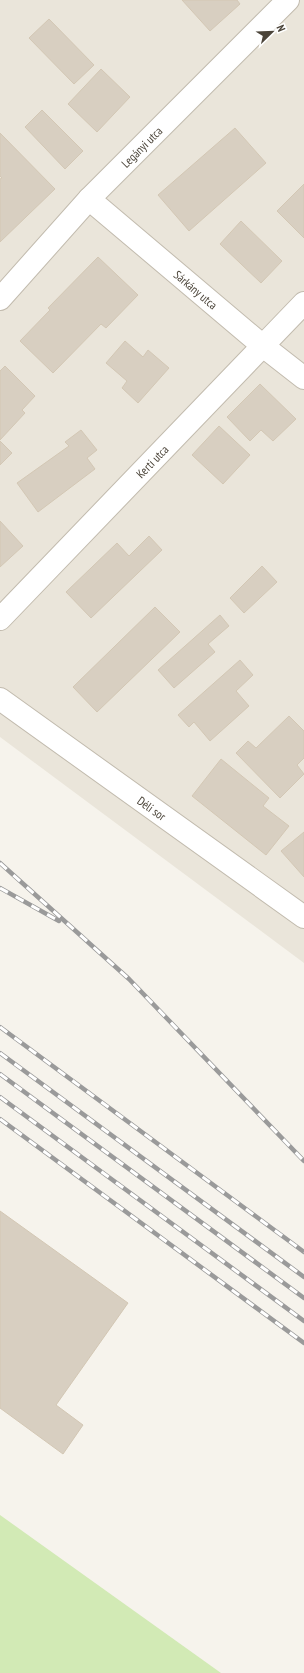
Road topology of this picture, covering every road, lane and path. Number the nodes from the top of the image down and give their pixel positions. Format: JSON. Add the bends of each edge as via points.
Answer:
{"nodes":[{"id":1,"x":288,"y":0,"type":"edge"},
{"id":2,"x":88,"y":199,"type":"junction"},
{"id":3,"x":0,"y":299,"type":"edge"},
{"id":4,"x":304,"y":303,"type":"edge"},
{"id":5,"x":263,"y":346,"type":"junction"},
{"id":6,"x":304,"y":378,"type":"edge"},
{"id":7,"x":0,"y":619,"type":"edge"},
{"id":8,"x":0,"y":699,"type":"edge"},
{"id":9,"x":304,"y":917,"type":"edge"}],
"edges":[{"from":1,"to":2,"type":"street","name":"Legányi utca"},
{"from":2,"to":3,"type":"street","name":"Legányi utca"},
{"from":2,"to":5,"type":"street","name":"Sárkány utca"},
{"from":4,"to":5,"type":"street","name":"Kerti utca"},
{"from":5,"to":6,"type":"street","name":"Sárkány utca"},
{"from":5,"to":7,"type":"street","name":"Kerti utca"},
{"from":8,"to":9,"type":"street","name":"Déli sor"}]}
